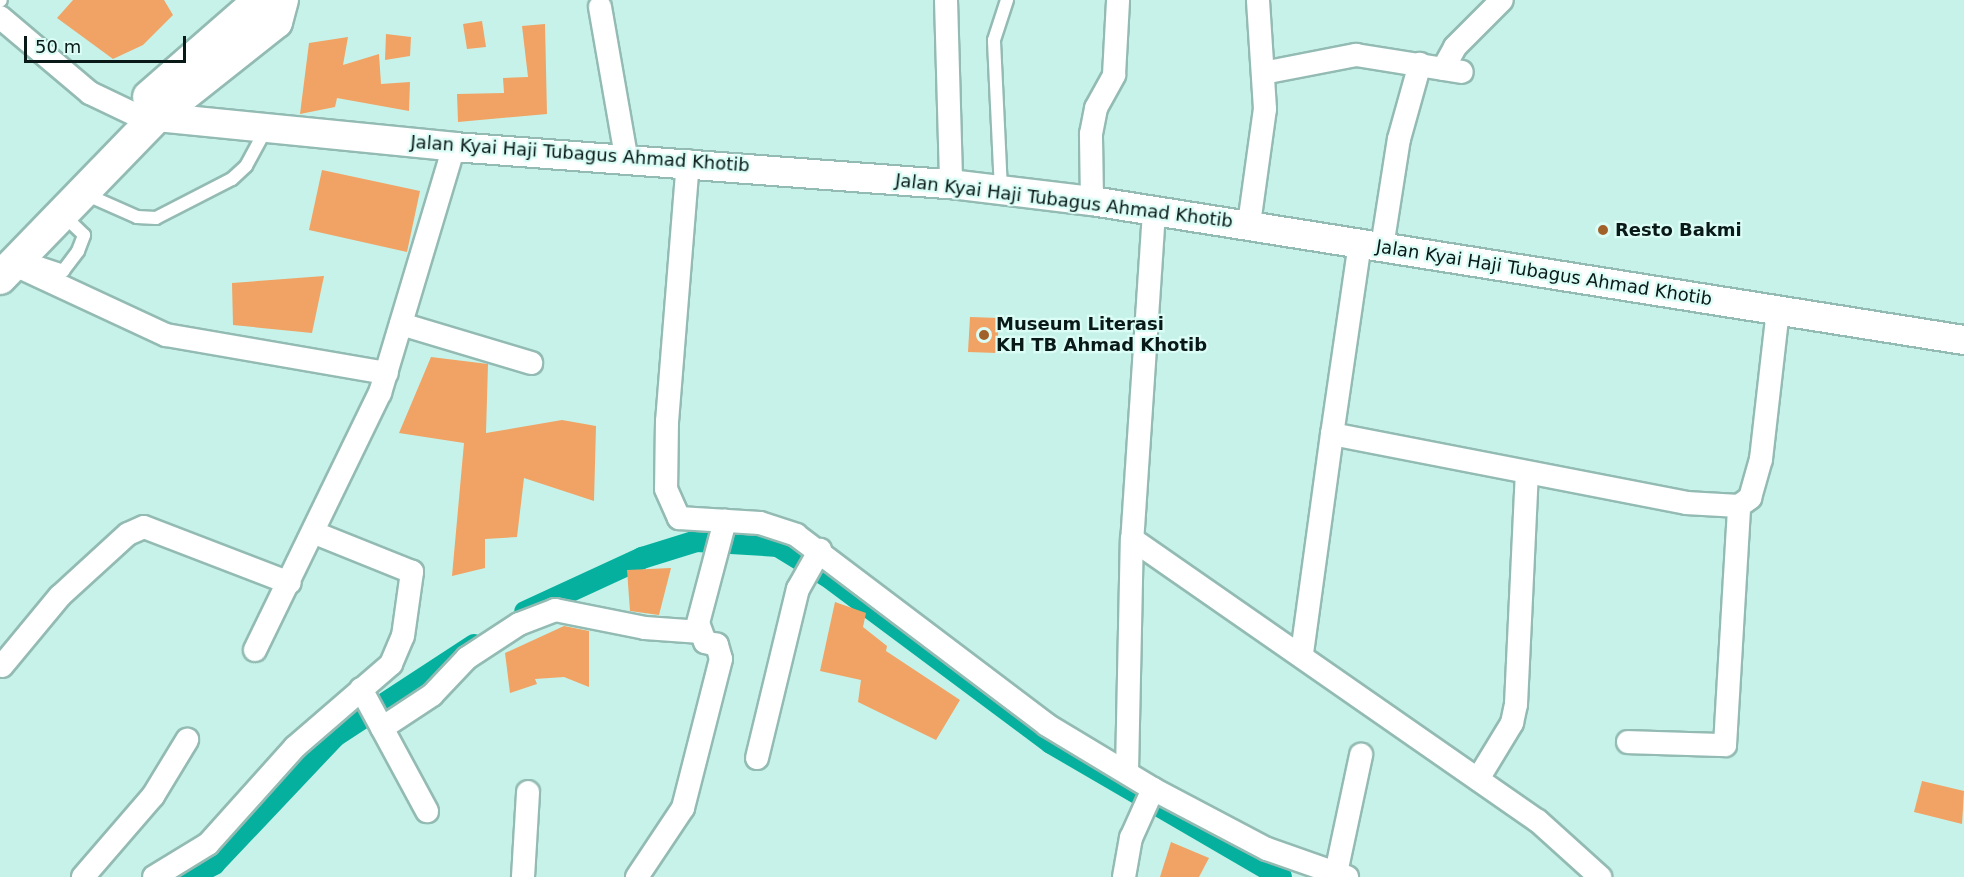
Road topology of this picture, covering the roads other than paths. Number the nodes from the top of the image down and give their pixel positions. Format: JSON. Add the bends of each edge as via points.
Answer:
{"nodes":[{"id":1,"x":260,"y":0,"type":"edge"},
{"id":2,"x":282,"y":0,"type":"edge"},
{"id":3,"x":946,"y":0,"type":"edge"},
{"id":4,"x":1007,"y":0,"type":"edge"},
{"id":5,"x":1118,"y":0,"type":"edge"},
{"id":6,"x":1258,"y":0,"type":"edge"},
{"id":7,"x":1502,"y":0,"type":"edge"},
{"id":8,"x":600,"y":7,"type":"dead end"},
{"id":9,"x":0,"y":17,"type":"edge"},
{"id":10,"x":1420,"y":64,"type":"junction"},
{"id":11,"x":1263,"y":73,"type":"junction"},
{"id":12,"x":144,"y":115,"type":"junction"},
{"id":13,"x":266,"y":128,"type":"junction"},
{"id":14,"x":454,"y":147,"type":"junction"},
{"id":15,"x":626,"y":156,"type":"junction"},
{"id":16,"x":688,"y":161,"type":"junction"},
{"id":17,"x":951,"y":184,"type":"junction"},
{"id":18,"x":1001,"y":190,"type":"junction"},
{"id":19,"x":85,"y":194,"type":"junction"},
{"id":20,"x":1092,"y":201,"type":"junction"},
{"id":21,"x":1154,"y":212,"type":"junction"},
{"id":22,"x":60,"y":213,"type":"junction"},
{"id":23,"x":1249,"y":224,"type":"junction"},
{"id":24,"x":1371,"y":245,"type":"junction"},
{"id":25,"x":11,"y":266,"type":"edge"},
{"id":26,"x":1778,"y":310,"type":"junction"},
{"id":27,"x":400,"y":324,"type":"junction"},
{"id":28,"x":1964,"y":340,"type":"edge"},
{"id":29,"x":531,"y":363,"type":"dead end"},
{"id":30,"x":387,"y":373,"type":"junction"},
{"id":31,"x":1332,"y":434,"type":"junction"},
{"id":32,"x":1527,"y":473,"type":"junction"},
{"id":33,"x":1739,"y":506,"type":"junction"},
{"id":34,"x":721,"y":529,"type":"junction"},
{"id":35,"x":315,"y":533,"type":"junction"},
{"id":36,"x":1132,"y":539,"type":"junction"},
{"id":37,"x":814,"y":557,"type":"junction"},
{"id":38,"x":290,"y":583,"type":"junction"},
{"id":39,"x":701,"y":632,"type":"junction"},
{"id":40,"x":255,"y":650,"type":"dead end"},
{"id":41,"x":1302,"y":652,"type":"junction"},
{"id":42,"x":2,"y":666,"type":"dead end"},
{"id":43,"x":362,"y":691,"type":"junction"},
{"id":44,"x":380,"y":724,"type":"junction"},
{"id":45,"x":187,"y":740,"type":"dead end"},
{"id":46,"x":1628,"y":742,"type":"dead end"},
{"id":47,"x":1361,"y":755,"type":"dead end"},
{"id":48,"x":757,"y":758,"type":"dead end"},
{"id":49,"x":1127,"y":771,"type":"junction"},
{"id":50,"x":1478,"y":779,"type":"junction"},
{"id":51,"x":528,"y":792,"type":"dead end"},
{"id":52,"x":1151,"y":792,"type":"junction"},
{"id":53,"x":427,"y":811,"type":"dead end"},
{"id":54,"x":1341,"y":875,"type":"edge"},
{"id":55,"x":83,"y":877,"type":"edge"},
{"id":56,"x":154,"y":877,"type":"edge"},
{"id":57,"x":523,"y":877,"type":"edge"},
{"id":58,"x":637,"y":877,"type":"edge"},
{"id":59,"x":1124,"y":877,"type":"edge"},
{"id":60,"x":1600,"y":877,"type":"edge"}],
"edges":[{"from":1,"to":12,"type":"main road"},
{"from":2,"to":12,"type":"main road","via":[[276,22]]},
{"from":3,"to":17,"type":"street"},
{"from":4,"to":18,"type":"lane","via":[[994,40]]},
{"from":5,"to":20,"type":"street","via":[[1114,75],[1096,108],[1091,134]]},
{"from":6,"to":11,"type":"street"},
{"from":7,"to":10,"type":"street","via":[[1455,47],[1452,70]]},
{"from":8,"to":15,"type":"street"},
{"from":9,"to":12,"type":"street","via":[[90,93]]},
{"from":10,"to":11,"type":"street","via":[[1356,55]]},
{"from":10,"to":24,"type":"street"},
{"from":11,"to":23,"type":"street","via":[[1265,108]]},
{"from":12,"to":13,"type":"street","name":"Jalan Kyai Haji Tubagus Ahmad Khotib"},
{"from":12,"to":19,"type":"main road"},
{"from":12,"to":22,"type":"main road","via":[[62,204]]},
{"from":13,"to":14,"type":"street","name":"Jalan Kyai Haji Tubagus Ahmad Khotib"},
{"from":13,"to":19,"type":"lane","via":[[246,166],[232,179],[156,218],[137,217]]},
{"from":14,"to":15,"type":"street","name":"Jalan Kyai Haji Tubagus Ahmad Khotib"},
{"from":14,"to":27,"type":"street"},
{"from":15,"to":16,"type":"street","name":"Jalan Kyai Haji Tubagus Ahmad Khotib"},
{"from":16,"to":17,"type":"street","name":"Jalan Kyai Haji Tubagus Ahmad Khotib"},
{"from":16,"to":34,"type":"street","via":[[666,489],[679,518]]},
{"from":17,"to":18,"type":"street","name":"Jalan Kyai Haji Tubagus Ahmad Khotib"},
{"from":18,"to":20,"type":"street","name":"Jalan Kyai Haji Tubagus Ahmad Khotib"},
{"from":19,"to":22,"type":"main road"},
{"from":20,"to":21,"type":"street","name":"Jalan Kyai Haji Tubagus Ahmad Khotib"},
{"from":21,"to":23,"type":"street","name":"Jalan Kyai Haji Tubagus Ahmad Khotib"},
{"from":21,"to":36,"type":"street"},
{"from":22,"to":25,"type":"main road"},
{"from":22,"to":25,"type":"lane","via":[[84,235],[63,272]]},
{"from":23,"to":24,"type":"street","name":"Jalan Kyai Haji Tubagus Ahmad Khotib"},
{"from":24,"to":26,"type":"street","name":"Jalan Kyai Haji Tubagus Ahmad Khotib"},
{"from":24,"to":31,"type":"street"},
{"from":25,"to":30,"type":"street","via":[[166,335]]},
{"from":26,"to":28,"type":"street","name":"Jalan Kyai Haji Tubagus Ahmad Khotib"},
{"from":26,"to":33,"type":"street","via":[[1761,459],[1750,498]]},
{"from":27,"to":29,"type":"street"},
{"from":27,"to":30,"type":"street"},
{"from":30,"to":35,"type":"street"},
{"from":31,"to":32,"type":"street"},
{"from":31,"to":41,"type":"street"},
{"from":32,"to":33,"type":"street","via":[[1686,503]]},
{"from":32,"to":50,"type":"street","via":[[1516,704],[1512,723]]},
{"from":33,"to":46,"type":"street","via":[[1725,745]]},
{"from":34,"to":37,"type":"street","via":[[760,523]]},
{"from":34,"to":39,"type":"street","via":[[698,623]]},
{"from":35,"to":38,"type":"street"},
{"from":35,"to":43,"type":"street","via":[[412,572],[403,636],[391,664]]},
{"from":36,"to":41,"type":"street"},
{"from":36,"to":49,"type":"street"},
{"from":37,"to":48,"type":"street","via":[[798,589]]},
{"from":37,"to":49,"type":"street","via":[[1047,726]]},
{"from":38,"to":40,"type":"street"},
{"from":38,"to":42,"type":"street","via":[[144,527],[128,534],[60,596]]},
{"from":39,"to":44,"type":"street","via":[[645,628],[555,610],[519,624],[475,652],[424,701]]},
{"from":39,"to":58,"type":"street","via":[[705,642],[717,645],[721,659],[683,808]]},
{"from":41,"to":50,"type":"street"},
{"from":43,"to":44,"type":"street"},
{"from":43,"to":56,"type":"street","via":[[295,747],[208,844]]},
{"from":44,"to":53,"type":"street"},
{"from":45,"to":55,"type":"street","via":[[153,796]]},
{"from":47,"to":54,"type":"street"},
{"from":49,"to":52,"type":"street"},
{"from":50,"to":60,"type":"street","via":[[1538,821]]},
{"from":51,"to":57,"type":"street"},
{"from":52,"to":54,"type":"street","via":[[1267,849]]},
{"from":52,"to":59,"type":"street","via":[[1136,826]]}]}
